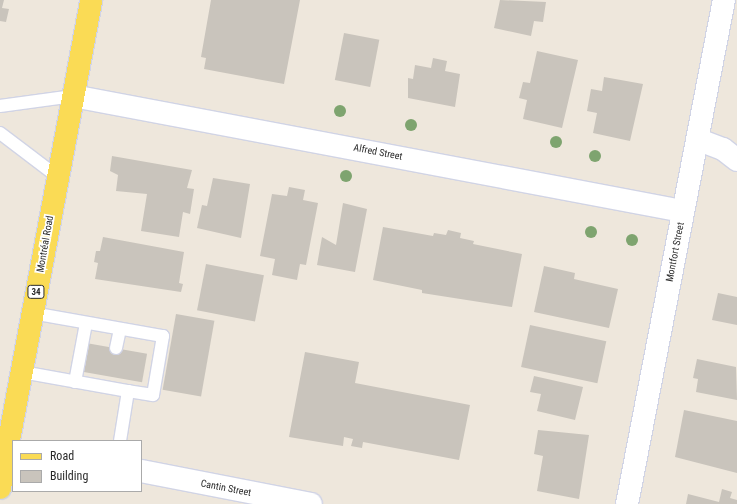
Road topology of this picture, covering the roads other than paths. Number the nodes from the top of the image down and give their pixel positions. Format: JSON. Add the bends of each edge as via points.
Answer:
{"nodes":[{"id":1,"x":91,"y":0,"type":"edge"},
{"id":2,"x":724,"y":0,"type":"edge"},
{"id":3,"x":73,"y":96,"type":"junction"},
{"id":4,"x":0,"y":106,"type":"edge"},
{"id":5,"x":0,"y":133,"type":"edge"},
{"id":6,"x":699,"y":140,"type":"junction"},
{"id":7,"x":737,"y":160,"type":"edge"},
{"id":8,"x":58,"y":177,"type":"junction"},
{"id":9,"x":682,"y":212,"type":"junction"},
{"id":10,"x":32,"y":313,"type":"junction"},
{"id":11,"x":86,"y":323,"type":"junction"},
{"id":12,"x":120,"y":329,"type":"junction"},
{"id":13,"x":116,"y":348,"type":"dead end"},
{"id":14,"x":22,"y":372,"type":"junction"},
{"id":15,"x":75,"y":382,"type":"junction"},
{"id":16,"x":128,"y":391,"type":"junction"},
{"id":17,"x":120,"y":440,"type":"edge"},
{"id":18,"x":7,"y":452,"type":"edge"},
{"id":19,"x":142,"y":471,"type":"edge"},
{"id":20,"x":0,"y":488,"type":"edge"},
{"id":21,"x":311,"y":504,"type":"edge"},
{"id":22,"x":627,"y":504,"type":"edge"}],
"edges":[{"from":1,"to":3,"type":"main road","name":"Montréal Road","number":"34"},
{"from":2,"to":6,"type":"street","name":"Montfort Street"},
{"from":3,"to":4,"type":"lane"},
{"from":3,"to":8,"type":"main road","name":"Montréal Road","number":"34"},
{"from":3,"to":9,"type":"street","name":"Alfred Street"},
{"from":5,"to":8,"type":"lane"},
{"from":6,"to":7,"type":"street","via":[[723,149]]},
{"from":6,"to":9,"type":"street","name":"Montfort Street"},
{"from":8,"to":10,"type":"main road","name":"Montréal Road","number":"34"},
{"from":9,"to":22,"type":"street","name":"Montfort Street"},
{"from":10,"to":11,"type":"lane"},
{"from":10,"to":14,"type":"main road","name":"Montréal Road","number":"34"},
{"from":11,"to":12,"type":"lane"},
{"from":11,"to":15,"type":"lane"},
{"from":12,"to":13,"type":"lane"},
{"from":12,"to":16,"type":"lane","via":[[163,336],[153,395]]},
{"from":14,"to":15,"type":"lane"},
{"from":14,"to":18,"type":"main road","name":"Montréal Road","number":"34"},
{"from":15,"to":16,"type":"lane","via":[[110,383]]},
{"from":16,"to":17,"type":"lane"},
{"from":18,"to":20,"type":"main road","name":"Montréal Road","number":"34"},
{"from":19,"to":21,"type":"street","name":"Cantin Street"}]}
